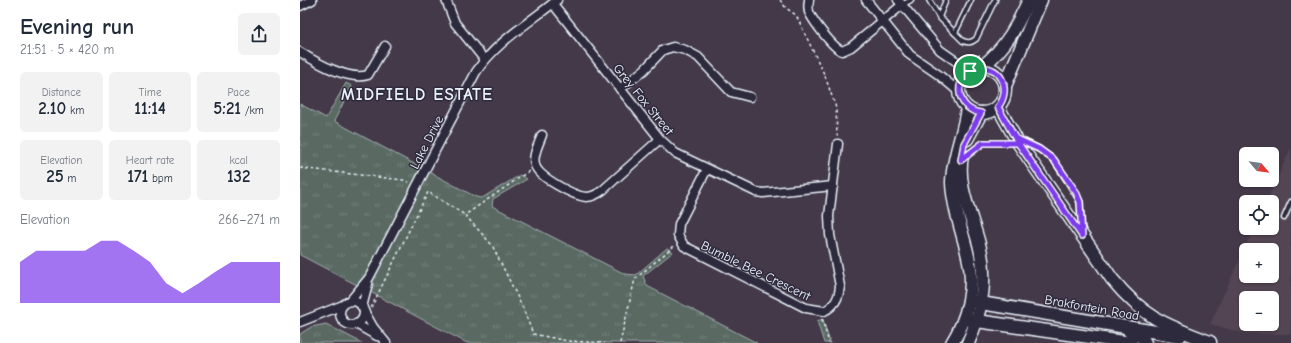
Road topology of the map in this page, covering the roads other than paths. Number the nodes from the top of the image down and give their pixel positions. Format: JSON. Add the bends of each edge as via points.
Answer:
{"nodes":[{"id":1,"x":312,"y":0,"type":"edge"},
{"id":2,"x":446,"y":0,"type":"edge"},
{"id":3,"x":809,"y":0,"type":"edge"},
{"id":4,"x":866,"y":0,"type":"edge"},
{"id":5,"x":911,"y":0,"type":"edge"},
{"id":6,"x":929,"y":0,"type":"edge"},
{"id":7,"x":946,"y":0,"type":"edge"},
{"id":8,"x":971,"y":0,"type":"edge"},
{"id":9,"x":995,"y":0,"type":"edge"},
{"id":10,"x":1029,"y":0,"type":"edge"},
{"id":11,"x":1041,"y":0,"type":"edge"},
{"id":12,"x":555,"y":2,"type":"edge"},
{"id":13,"x":900,"y":3,"type":"edge"},
{"id":14,"x":300,"y":6,"type":"edge"},
{"id":15,"x":939,"y":17,"type":"junction"},
{"id":16,"x":882,"y":21,"type":"junction"},
{"id":17,"x":955,"y":33,"type":"junction"},
{"id":18,"x":385,"y":46,"type":"dead end"},
{"id":19,"x":300,"y":52,"type":"edge"},
{"id":20,"x":484,"y":60,"type":"junction"},
{"id":21,"x":982,"y":67,"type":"junction"},
{"id":22,"x":970,"y":71,"type":"junction"},
{"id":23,"x":1005,"y":86,"type":"junction"},
{"id":24,"x":620,"y":89,"type":"junction"},
{"id":25,"x":959,"y":92,"type":"junction"},
{"id":26,"x":750,"y":97,"type":"dead end"},
{"id":27,"x":998,"y":107,"type":"junction"},
{"id":28,"x":968,"y":108,"type":"junction"},
{"id":29,"x":981,"y":113,"type":"junction"},
{"id":30,"x":542,"y":135,"type":"dead end"},
{"id":31,"x":660,"y":139,"type":"junction"},
{"id":32,"x":1017,"y":140,"type":"junction"},
{"id":33,"x":838,"y":144,"type":"road end"},
{"id":34,"x":707,"y":169,"type":"junction"},
{"id":35,"x":832,"y":186,"type":"junction"},
{"id":36,"x":1291,"y":202,"type":"edge"},
{"id":37,"x":1284,"y":218,"type":"dead end"},
{"id":38,"x":1082,"y":236,"type":"junction"},
{"id":39,"x":369,"y":278,"type":"junction"},
{"id":40,"x":969,"y":301,"type":"junction"},
{"id":41,"x":346,"y":303,"type":"junction"},
{"id":42,"x":981,"y":303,"type":"junction"},
{"id":43,"x":365,"y":311,"type":"junction"},
{"id":44,"x":322,"y":314,"type":"junction"},
{"id":45,"x":342,"y":319,"type":"junction"},
{"id":46,"x":964,"y":319,"type":"junction"},
{"id":47,"x":300,"y":322,"type":"edge"},
{"id":48,"x":977,"y":322,"type":"junction"},
{"id":49,"x":356,"y":324,"type":"junction"},
{"id":50,"x":1113,"y":325,"type":"junction"},
{"id":51,"x":1180,"y":336,"type":"junction"},
{"id":52,"x":385,"y":342,"type":"edge"},
{"id":53,"x":952,"y":343,"type":"edge"},
{"id":54,"x":968,"y":343,"type":"edge"},
{"id":55,"x":1131,"y":343,"type":"edge"},
{"id":56,"x":1145,"y":343,"type":"edge"},
{"id":57,"x":1150,"y":343,"type":"edge"},
{"id":58,"x":1212,"y":343,"type":"edge"}],
"edges":[{"from":1,"to":14,"type":"street"},
{"from":2,"to":20,"type":"street","via":[[455,24]]},
{"from":3,"to":16,"type":"street","via":[[810,15],[833,44],[842,51]]},
{"from":4,"to":16,"type":"street"},
{"from":5,"to":13,"type":"lane"},
{"from":6,"to":15,"type":"lane"},
{"from":7,"to":15,"type":"lane"},
{"from":8,"to":17,"type":"lane"},
{"from":9,"to":17,"type":"lane","via":[[976,39],[972,42],[962,41]]},
{"from":10,"to":21,"type":"street","via":[[1008,41],[998,54]]},
{"from":11,"to":23,"type":"street"},
{"from":12,"to":20,"type":"street","name":"Lake Drive","via":[[500,44]]},
{"from":12,"to":24,"type":"street","name":"Grey Fox Street"},
{"from":13,"to":16,"type":"street"},
{"from":13,"to":22,"type":"street","via":[[933,43]]},
{"from":15,"to":17,"type":"lane"},
{"from":16,"to":25,"type":"street","via":[[910,55]]},
{"from":18,"to":19,"type":"street","via":[[368,75],[357,78]]},
{"from":20,"to":39,"type":"street","name":"Lake Drive"},
{"from":21,"to":22,"type":"street"},
{"from":21,"to":23,"type":"street","via":[[997,72]]},
{"from":22,"to":25,"type":"street","via":[[961,80]]},
{"from":23,"to":27,"type":"street","via":[[1004,98]]},
{"from":24,"to":26,"type":"street","via":[[644,70],[663,50],[673,47],[698,57],[731,92]]},
{"from":24,"to":31,"type":"street","name":"Grey Fox Street"},
{"from":25,"to":28,"type":"street","via":[[961,100]]},
{"from":27,"to":29,"type":"street","via":[[991,112]]},
{"from":27,"to":32,"type":"street","name":"Brakfontein Road"},
{"from":28,"to":29,"type":"street"},
{"from":28,"to":40,"type":"street","via":[[952,182],[955,208],[969,262]]},
{"from":29,"to":42,"type":"street","via":[[964,144],[961,160],[964,194],[983,264]]},
{"from":30,"to":31,"type":"street","via":[[535,155],[536,167],[548,179],[581,196],[591,197],[603,190]]},
{"from":31,"to":34,"type":"street","name":"Grey Fox Street","via":[[676,153]]},
{"from":32,"to":38,"type":"street","name":"Brakfontein Road"},
{"from":32,"to":38,"type":"lane","via":[[1039,149],[1054,160],[1080,202]]},
{"from":33,"to":35,"type":"street","name":"Bumble Bee Crescent"},
{"from":34,"to":35,"type":"street","name":"Grey Fox Street","via":[[750,190],[763,193]]},
{"from":34,"to":35,"type":"street","name":"Bumble Bee Crescent","via":[[679,224],[677,230],[680,241],[689,250],[806,308],[820,311],[829,309],[839,293],[829,227]]},
{"from":36,"to":37,"type":"lane"},
{"from":38,"to":58,"type":"street","name":"Brakfontein Road","via":[[1126,296],[1147,314],[1172,328]]},
{"from":39,"to":41,"type":"street","name":"Lake Drive"},
{"from":39,"to":43,"type":"street","name":"Lake Drive"},
{"from":40,"to":42,"type":"street","name":"Brakfontein Road"},
{"from":40,"to":46,"type":"street"},
{"from":41,"to":43,"type":"street","via":[[357,302]]},
{"from":41,"to":44,"type":"street"},
{"from":41,"to":45,"type":"street","via":[[340,312]]},
{"from":42,"to":48,"type":"street"},
{"from":42,"to":50,"type":"street","name":"Brakfontein Road"},
{"from":43,"to":49,"type":"street","via":[[362,320]]},
{"from":43,"to":52,"type":"street"},
{"from":44,"to":45,"type":"street"},
{"from":44,"to":47,"type":"street"},
{"from":45,"to":49,"type":"street","via":[[347,324]]},
{"from":46,"to":48,"type":"street"},
{"from":46,"to":53,"type":"street"},
{"from":48,"to":54,"type":"street"},
{"from":48,"to":55,"type":"street"},
{"from":49,"to":52,"type":"street"},
{"from":50,"to":51,"type":"street","name":"Brakfontein Road"},
{"from":50,"to":56,"type":"street","via":[[1142,337]]},
{"from":51,"to":57,"type":"street"},
{"from":51,"to":58,"type":"street","name":"Brakfontein Road"}]}
